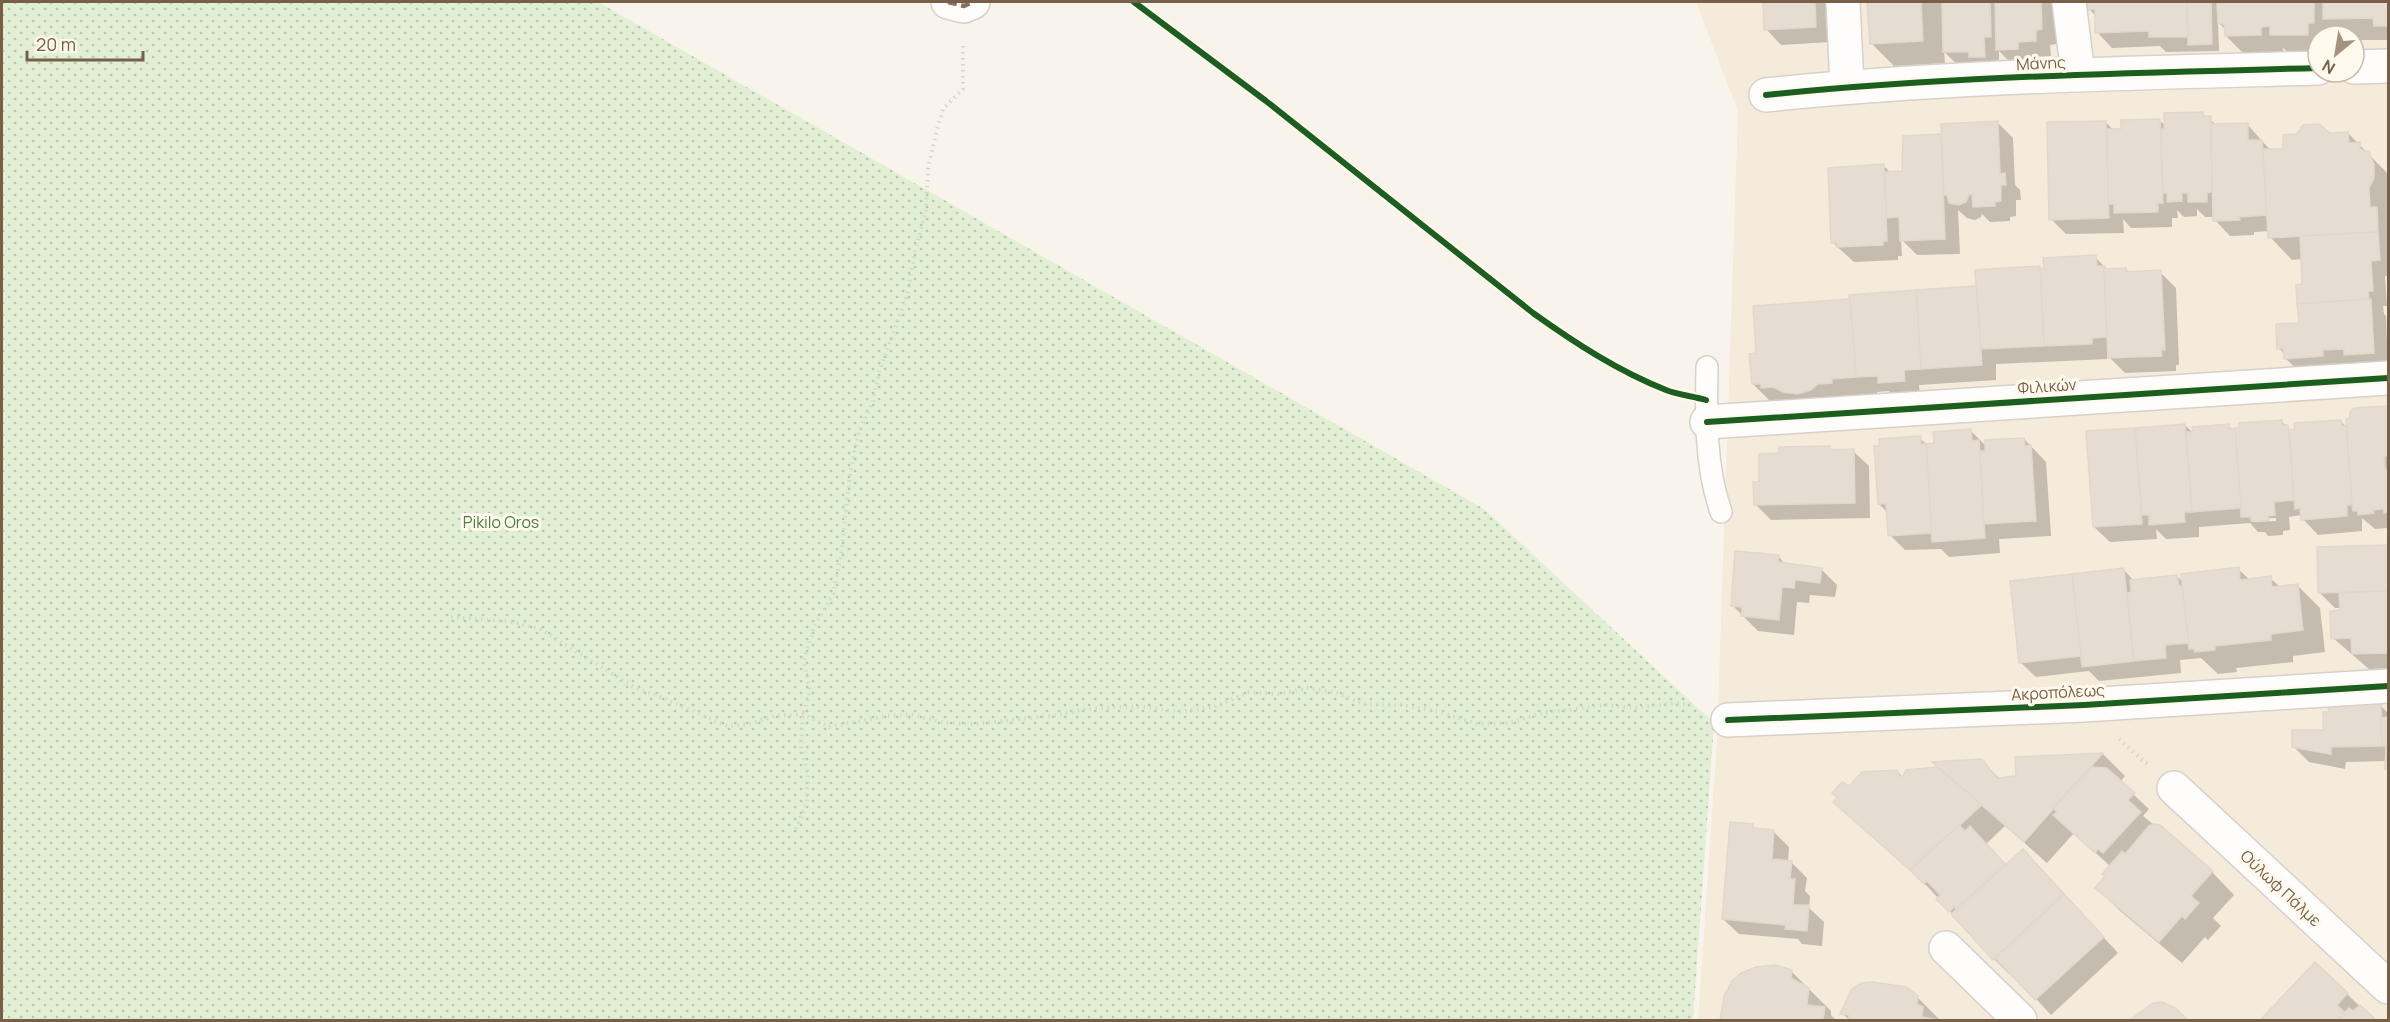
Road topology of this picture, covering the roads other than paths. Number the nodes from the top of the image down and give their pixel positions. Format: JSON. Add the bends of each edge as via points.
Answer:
{"nodes":[{"id":1,"x":1843,"y":2,"type":"edge"},
{"id":2,"x":2069,"y":2,"type":"edge"},
{"id":3,"x":2388,"y":66,"type":"edge"},
{"id":4,"x":2366,"y":67,"type":"edge"},
{"id":5,"x":2306,"y":68,"type":"edge"},
{"id":6,"x":2078,"y":75,"type":"junction"},
{"id":7,"x":1847,"y":86,"type":"junction"},
{"id":8,"x":1766,"y":94,"type":"dead end"},
{"id":9,"x":1707,"y":367,"type":"dead end"},
{"id":10,"x":2388,"y":378,"type":"edge"},
{"id":11,"x":1707,"y":422,"type":"junction"},
{"id":12,"x":1721,"y":512,"type":"dead end"},
{"id":13,"x":2388,"y":686,"type":"edge"},
{"id":14,"x":1728,"y":720,"type":"road end"},
{"id":15,"x":2174,"y":788,"type":"dead end"},
{"id":16,"x":1946,"y":948,"type":"dead end"},
{"id":17,"x":2388,"y":987,"type":"edge"},
{"id":18,"x":2020,"y":1020,"type":"edge"}],
"edges":[{"from":1,"to":7,"type":"street"},
{"from":2,"to":6,"type":"street"},
{"from":3,"to":4,"type":"street"},
{"from":5,"to":6,"type":"street","name":"Μάνης"},
{"from":6,"to":7,"type":"street","name":"Μάνης"},
{"from":7,"to":8,"type":"street","name":"Μάνης"},
{"from":9,"to":11,"type":"lane"},
{"from":10,"to":11,"type":"street","name":"Φιλικών"},
{"from":11,"to":12,"type":"lane","via":[[1714,491]]},
{"from":13,"to":14,"type":"street","name":"Ακροπόλεως","via":[[2084,705]]},
{"from":15,"to":17,"type":"street","name":"Ούλωφ Πάλμε"},
{"from":16,"to":18,"type":"street"}]}
